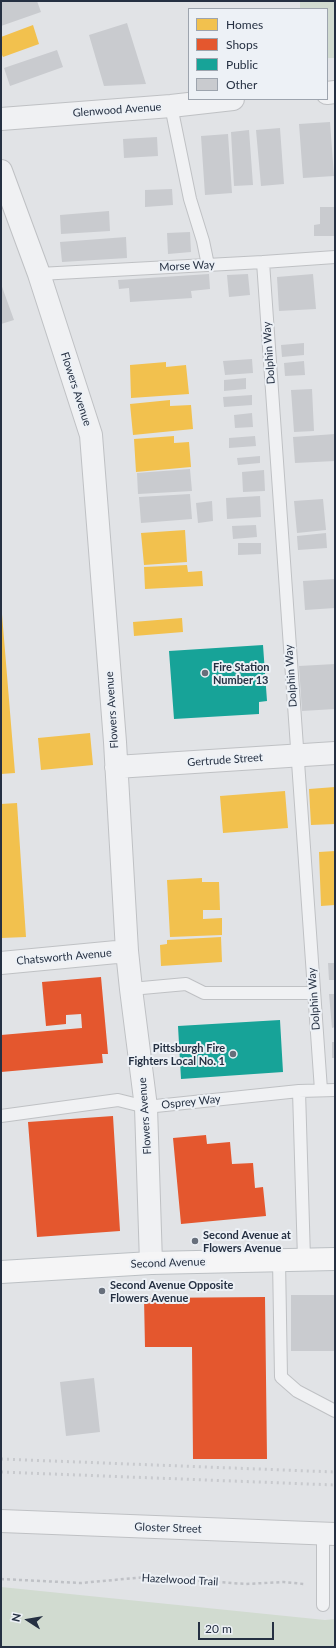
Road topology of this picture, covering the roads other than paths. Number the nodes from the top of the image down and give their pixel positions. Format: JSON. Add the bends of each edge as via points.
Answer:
{"nodes":[{"id":1,"x":224,"y":100,"type":"edge"},
{"id":2,"x":171,"y":106,"type":"junction"},
{"id":3,"x":1,"y":119,"type":"edge"},
{"id":4,"x":1,"y":170,"type":"edge"},
{"id":5,"x":335,"y":257,"type":"edge"},
{"id":6,"x":263,"y":262,"type":"junction"},
{"id":7,"x":208,"y":265,"type":"junction"},
{"id":8,"x":39,"y":274,"type":"junction"},
{"id":9,"x":335,"y":753,"type":"edge"},
{"id":10,"x":296,"y":756,"type":"junction"},
{"id":11,"x":116,"y":767,"type":"junction"},
{"id":12,"x":127,"y":951,"type":"junction"},
{"id":13,"x":1,"y":963,"type":"edge"},
{"id":14,"x":130,"y":989,"type":"junction"},
{"id":15,"x":314,"y":993,"type":"junction"},
{"id":16,"x":321,"y":1090,"type":"junction"},
{"id":17,"x":335,"y":1090,"type":"edge"},
{"id":18,"x":299,"y":1091,"type":"junction"},
{"id":19,"x":146,"y":1107,"type":"junction"},
{"id":20,"x":1,"y":1116,"type":"edge"},
{"id":21,"x":304,"y":1259,"type":"junction"},
{"id":22,"x":335,"y":1259,"type":"edge"},
{"id":23,"x":279,"y":1260,"type":"junction"},
{"id":24,"x":151,"y":1263,"type":"junction"},
{"id":25,"x":1,"y":1272,"type":"edge"},
{"id":26,"x":335,"y":1411,"type":"edge"},
{"id":27,"x":1,"y":1522,"type":"edge"},
{"id":28,"x":329,"y":1534,"type":"edge"},
{"id":29,"x":323,"y":1605,"type":"dead end"}],
"edges":[{"from":1,"to":2,"type":"street","name":"Glenwood Avenue"},
{"from":2,"to":3,"type":"street","name":"Glenwood Avenue"},
{"from":2,"to":7,"type":"lane","via":[[190,199]]},
{"from":4,"to":8,"type":"street","name":"Flowers Avenue"},
{"from":5,"to":6,"type":"lane","name":"Morse Way"},
{"from":6,"to":7,"type":"lane","name":"Morse Way"},
{"from":6,"to":10,"type":"lane","name":"Dolphin Way"},
{"from":7,"to":8,"type":"lane","name":"Morse Way"},
{"from":8,"to":11,"type":"street","name":"Flowers Avenue","via":[[91,435]]},
{"from":9,"to":10,"type":"street","name":"Gertrude Street"},
{"from":10,"to":11,"type":"street","name":"Gertrude Street"},
{"from":10,"to":15,"type":"lane","name":"Dolphin Way"},
{"from":11,"to":12,"type":"street","name":"Flowers Avenue"},
{"from":12,"to":13,"type":"street","name":"Chatsworth Avenue"},
{"from":12,"to":14,"type":"street","name":"Flowers Avenue"},
{"from":14,"to":15,"type":"lane","via":[[186,984],[204,993]]},
{"from":14,"to":19,"type":"street","name":"Flowers Avenue"},
{"from":15,"to":16,"type":"lane","name":"Dolphin Way"},
{"from":16,"to":17,"type":"lane","name":"Osprey Way"},
{"from":16,"to":18,"type":"lane","name":"Osprey Way"},
{"from":18,"to":19,"type":"lane","name":"Osprey Way"},
{"from":18,"to":21,"type":"lane"},
{"from":19,"to":20,"type":"lane","name":"Osprey Way","via":[[118,1100]]},
{"from":19,"to":24,"type":"street","name":"Flowers Avenue"},
{"from":21,"to":22,"type":"main road","name":"Second Avenue"},
{"from":21,"to":23,"type":"main road","name":"Second Avenue"},
{"from":23,"to":24,"type":"main road","name":"Second Avenue"},
{"from":23,"to":26,"type":"lane","via":[[281,1377],[297,1391]]},
{"from":24,"to":25,"type":"main road","name":"Second Avenue"},
{"from":27,"to":28,"type":"street","name":"Gloster Street"},
{"from":28,"to":29,"type":"lane"}]}
